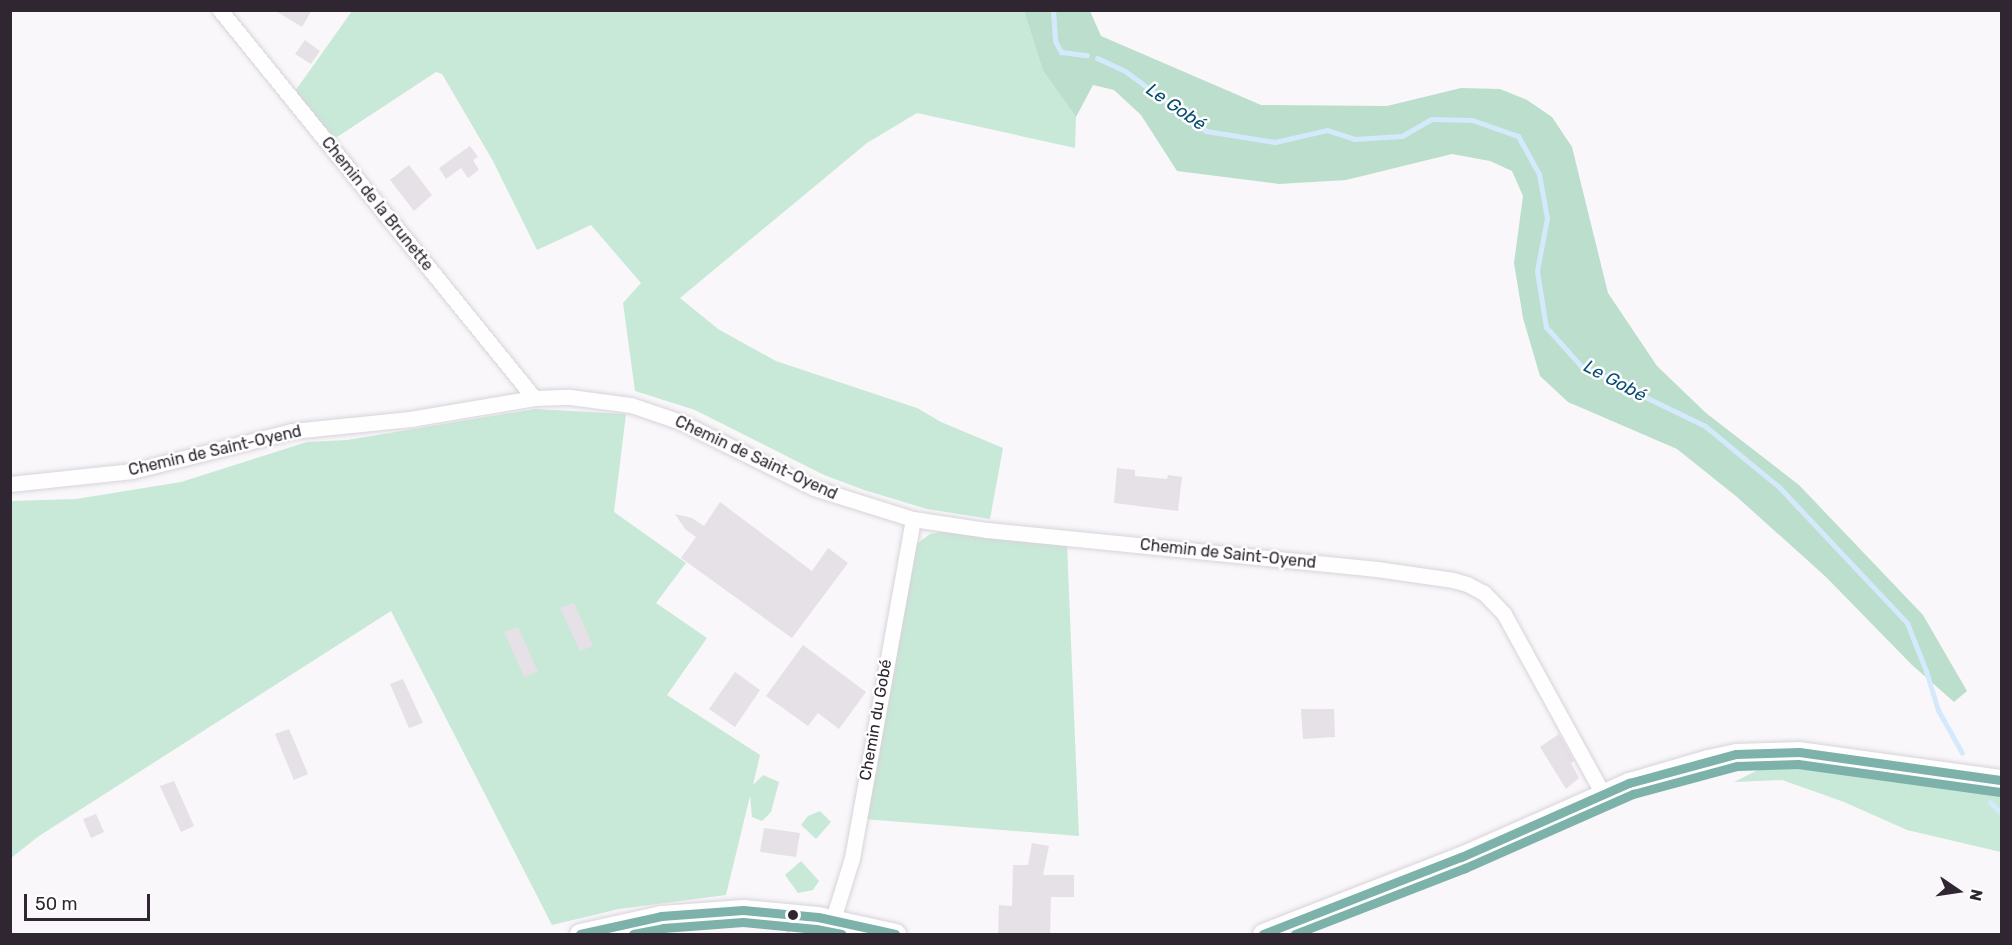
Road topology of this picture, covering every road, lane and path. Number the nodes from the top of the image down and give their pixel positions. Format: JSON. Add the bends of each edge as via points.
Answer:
{"nodes":[{"id":1,"x":220,"y":10,"type":"edge"},
{"id":2,"x":534,"y":398,"type":"junction"},
{"id":3,"x":10,"y":484,"type":"edge"},
{"id":4,"x":912,"y":519,"type":"junction"},
{"id":5,"x":2001,"y":780,"type":"edge"},
{"id":6,"x":1603,"y":794,"type":"junction"},
{"id":7,"x":833,"y":919,"type":"junction"},
{"id":8,"x":799,"y":925,"type":"edge"},
{"id":9,"x":580,"y":934,"type":"edge"},
{"id":10,"x":895,"y":934,"type":"edge"},
{"id":11,"x":1263,"y":934,"type":"edge"}],
"edges":[{"from":1,"to":2,"type":"street","name":"Chemin de la Brunette"},
{"from":2,"to":3,"type":"street","name":"Chemin de Saint-Oyend","via":[[410,419],[292,430],[132,471]]},
{"from":2,"to":4,"type":"street","name":"Chemin de Saint-Oyend","via":[[602,400],[649,410],[814,488]]},
{"from":4,"to":6,"type":"street","name":"Chemin de Saint-Oyend","via":[[1377,569],[1467,584],[1484,593],[1504,614]]},
{"from":4,"to":7,"type":"street","name":"Chemin du Gobé","via":[[852,858]]},
{"from":5,"to":6,"type":"main road","via":[[1834,755],[1769,752],[1685,764]]},
{"from":6,"to":11,"type":"main road","via":[[1461,857]]},
{"from":7,"to":8,"type":"main road"},
{"from":7,"to":10,"type":"main road"},
{"from":8,"to":9,"type":"main road","via":[[743,910],[624,922]]}]}
